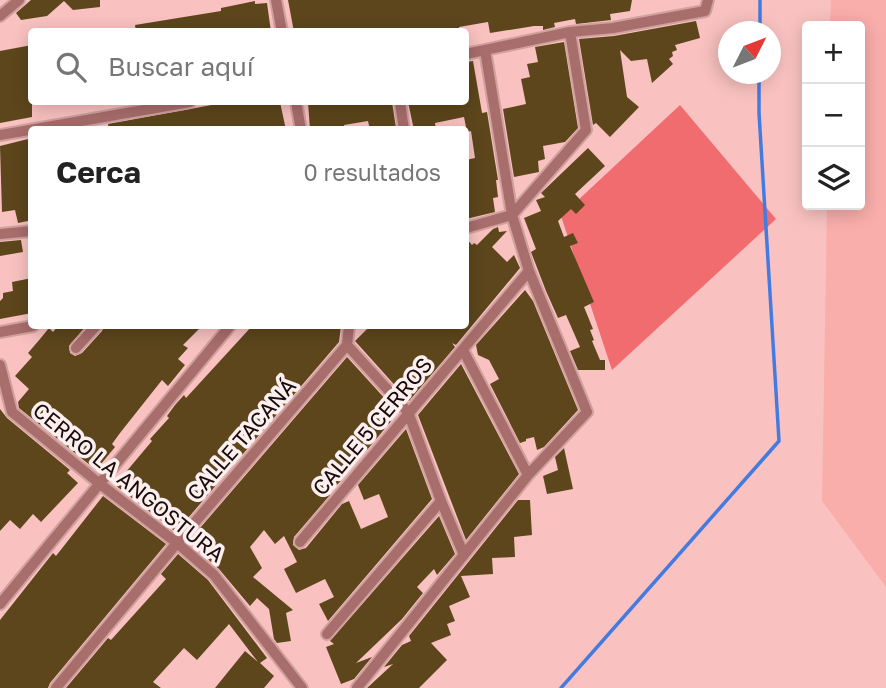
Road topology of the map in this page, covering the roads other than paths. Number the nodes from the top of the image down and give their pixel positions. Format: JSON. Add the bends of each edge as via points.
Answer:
{"nodes":[{"id":1,"x":19,"y":0,"type":"edge"},
{"id":2,"x":276,"y":0,"type":"edge"},
{"id":3,"x":706,"y":5,"type":"edge"},
{"id":4,"x":0,"y":16,"type":"edge"},
{"id":5,"x":281,"y":28,"type":"edge"},
{"id":6,"x":570,"y":32,"type":"junction"},
{"id":7,"x":485,"y":50,"type":"junction"},
{"id":8,"x":469,"y":53,"type":"edge"},
{"id":9,"x":175,"y":105,"type":"edge"},
{"id":10,"x":297,"y":105,"type":"edge"},
{"id":11,"x":400,"y":105,"type":"edge"},
{"id":12,"x":78,"y":125,"type":"edge"},
{"id":13,"x":300,"y":126,"type":"edge"},
{"id":14,"x":403,"y":126,"type":"edge"},
{"id":15,"x":28,"y":131,"type":"edge"},
{"id":16,"x":0,"y":135,"type":"edge"},
{"id":17,"x":512,"y":215,"type":"junction"},
{"id":18,"x":469,"y":227,"type":"edge"},
{"id":19,"x":28,"y":231,"type":"edge"},
{"id":20,"x":0,"y":234,"type":"edge"},
{"id":21,"x":529,"y":271,"type":"junction"},
{"id":22,"x":28,"y":327,"type":"edge"},
{"id":23,"x":93,"y":329,"type":"edge"},
{"id":24,"x":228,"y":329,"type":"edge"},
{"id":25,"x":349,"y":329,"type":"edge"},
{"id":26,"x":0,"y":332,"type":"edge"},
{"id":27,"x":347,"y":345,"type":"junction"},
{"id":28,"x":76,"y":348,"type":"dead end"},
{"id":29,"x":463,"y":349,"type":"junction"},
{"id":30,"x":0,"y":365,"type":"edge"},
{"id":31,"x":408,"y":412,"type":"junction"},
{"id":32,"x":528,"y":475,"type":"junction"},
{"id":33,"x":100,"y":484,"type":"junction"},
{"id":34,"x":441,"y":501,"type":"junction"},
{"id":35,"x":177,"y":542,"type":"junction"},
{"id":36,"x":300,"y":542,"type":"dead end"},
{"id":37,"x":464,"y":555,"type":"junction"},
{"id":38,"x":0,"y":604,"type":"edge"},
{"id":39,"x":327,"y":634,"type":"dead end"},
{"id":40,"x":56,"y":688,"type":"edge"},
{"id":41,"x":302,"y":688,"type":"edge"},
{"id":42,"x":357,"y":688,"type":"edge"}],
"edges":[{"from":1,"to":4,"type":"street"},
{"from":2,"to":5,"type":"street"},
{"from":3,"to":6,"type":"street","via":[[612,28]]},
{"from":6,"to":7,"type":"street"},
{"from":6,"to":17,"type":"street","via":[[586,131]]},
{"from":7,"to":8,"type":"street"},
{"from":7,"to":17,"type":"street"},
{"from":9,"to":12,"type":"street"},
{"from":10,"to":13,"type":"street"},
{"from":11,"to":14,"type":"street"},
{"from":15,"to":16,"type":"street"},
{"from":17,"to":18,"type":"street"},
{"from":17,"to":21,"type":"street"},
{"from":19,"to":20,"type":"street"},
{"from":21,"to":29,"type":"street","name":"CALLE 5 CERROS"},
{"from":21,"to":32,"type":"street","via":[[587,412]]},
{"from":22,"to":26,"type":"street"},
{"from":23,"to":28,"type":"street"},
{"from":24,"to":33,"type":"street"},
{"from":25,"to":27,"type":"street"},
{"from":27,"to":31,"type":"street"},
{"from":27,"to":35,"type":"street","name":"CALLE TACANÁ"},
{"from":29,"to":31,"type":"street","name":"CALLE 5 CERROS"},
{"from":29,"to":32,"type":"street"},
{"from":30,"to":33,"type":"street","name":"CERRO LA ANGOSTURA","via":[[12,412]]},
{"from":31,"to":34,"type":"street"},
{"from":31,"to":36,"type":"street","name":"CALLE 5 CERROS"},
{"from":32,"to":37,"type":"street"},
{"from":33,"to":35,"type":"street","name":"CERRO LA ANGOSTURA"},
{"from":33,"to":38,"type":"street"},
{"from":34,"to":37,"type":"street"},
{"from":34,"to":39,"type":"street"},
{"from":35,"to":40,"type":"street","name":"CALLE TACANÁ"},
{"from":35,"to":41,"type":"street","name":"CERRO LA ANGOSTURA","via":[[214,575]]},
{"from":37,"to":42,"type":"street"}]}
